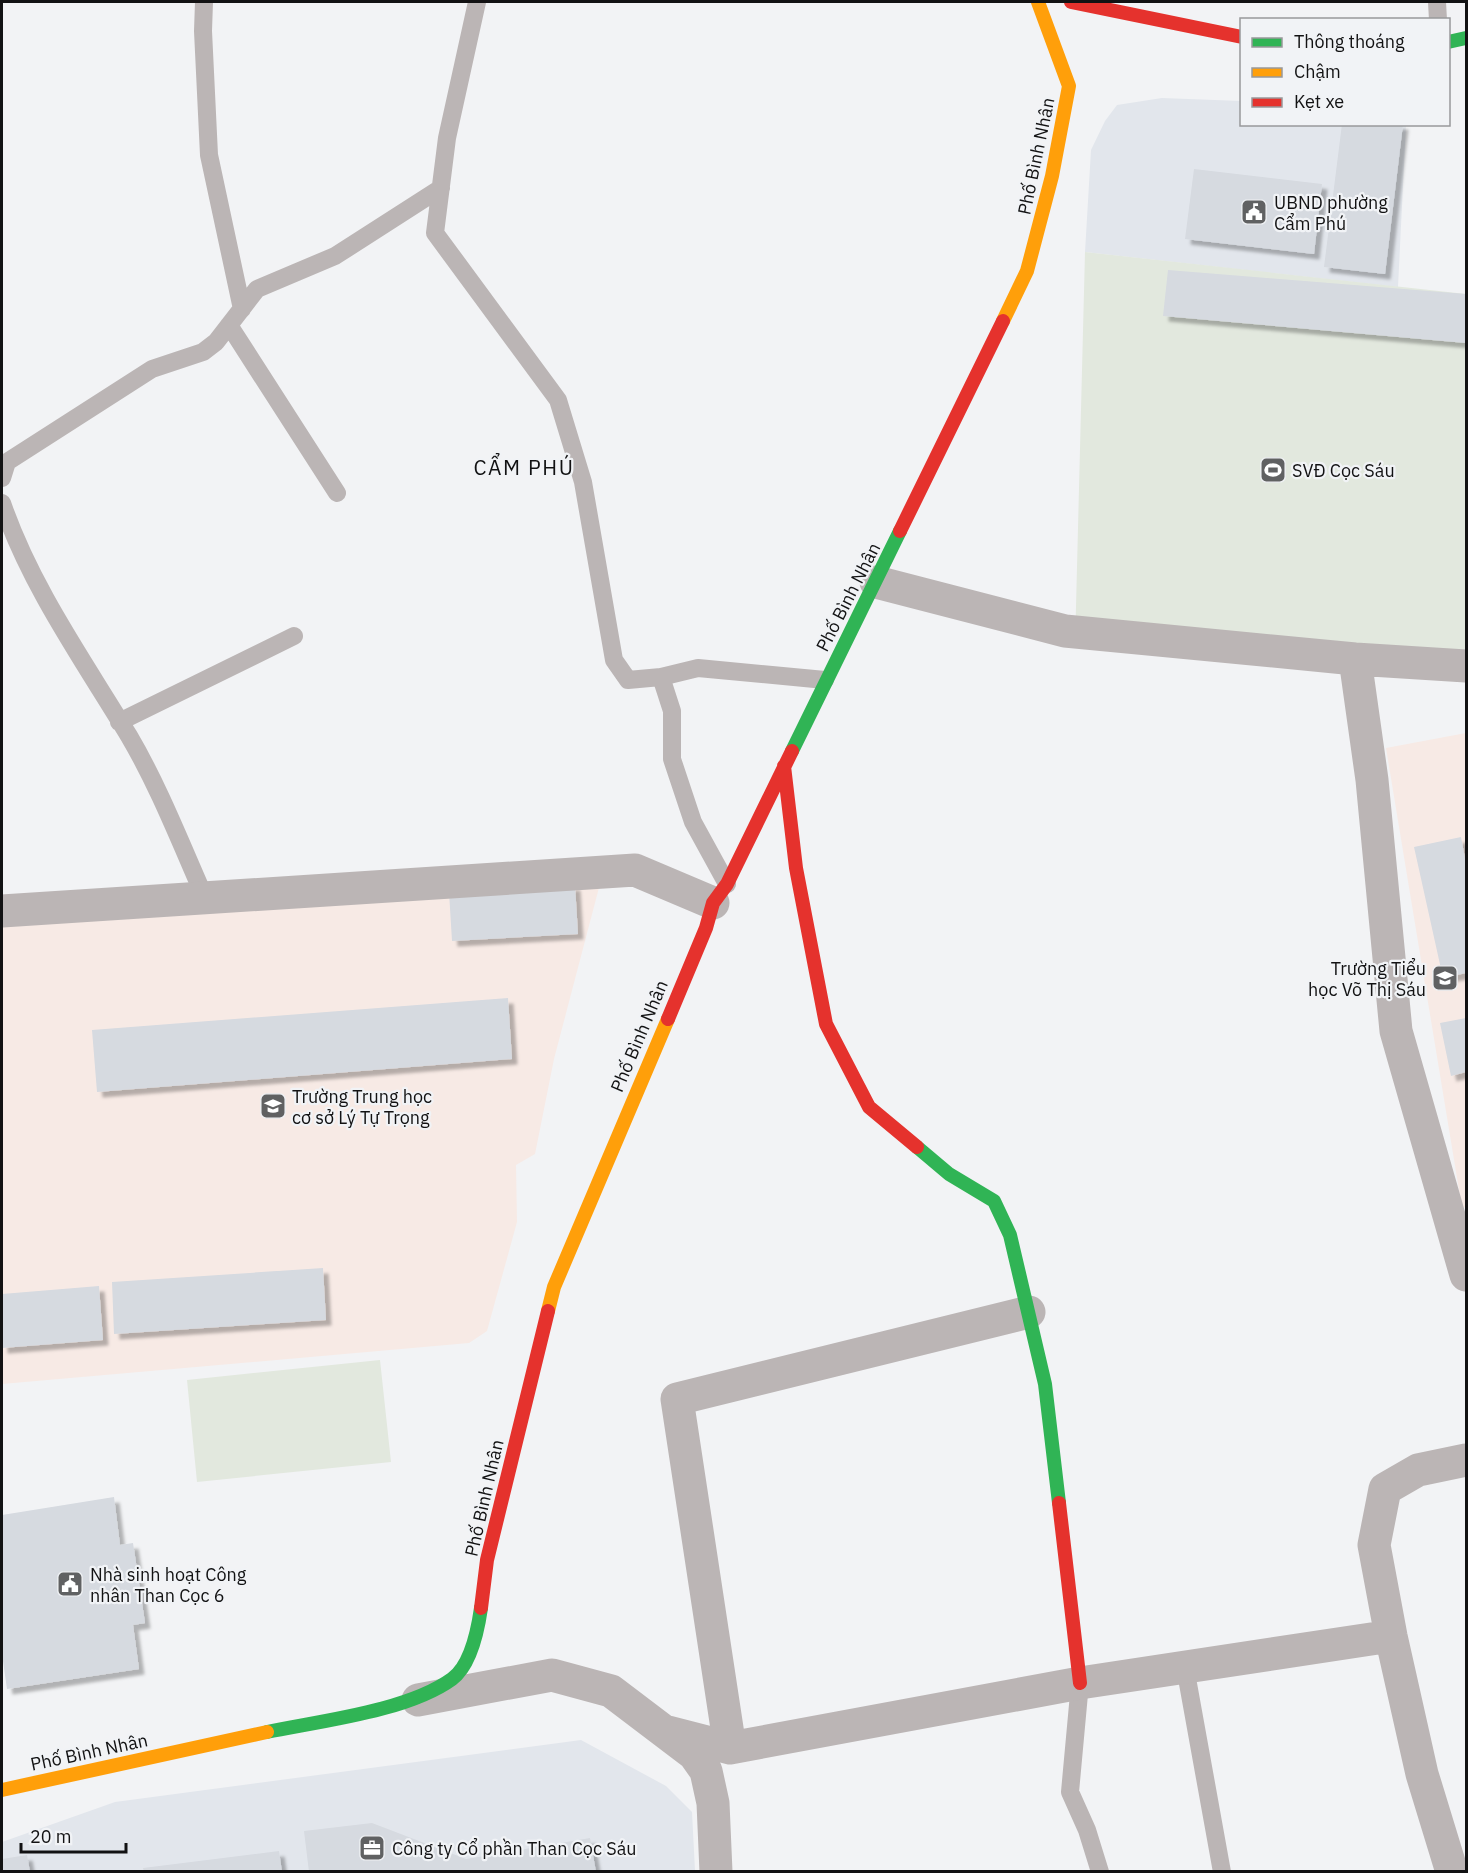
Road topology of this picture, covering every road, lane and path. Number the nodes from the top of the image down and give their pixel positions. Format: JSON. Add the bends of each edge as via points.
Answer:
{"nodes":[{"id":1,"x":204,"y":2,"type":"edge"},
{"id":2,"x":477,"y":2,"type":"edge"},
{"id":3,"x":1038,"y":2,"type":"edge"},
{"id":4,"x":1071,"y":2,"type":"edge"},
{"id":5,"x":1437,"y":2,"type":"edge"},
{"id":6,"x":1438,"y":18,"type":"edge"},
{"id":7,"x":1240,"y":37,"type":"edge"},
{"id":8,"x":1467,"y":38,"type":"edge"},
{"id":9,"x":1450,"y":42,"type":"edge"},
{"id":10,"x":441,"y":188,"type":"junction"},
{"id":11,"x":242,"y":309,"type":"junction"},
{"id":12,"x":229,"y":325,"type":"junction"},
{"id":13,"x":2,"y":477,"type":"edge"},
{"id":14,"x":337,"y":493,"type":"dead end"},
{"id":15,"x":2,"y":503,"type":"edge"},
{"id":16,"x":876,"y":582,"type":"junction"},
{"id":17,"x":294,"y":636,"type":"dead end"},
{"id":18,"x":1355,"y":659,"type":"junction"},
{"id":19,"x":1467,"y":666,"type":"edge"},
{"id":20,"x":661,"y":676,"type":"junction"},
{"id":21,"x":825,"y":680,"type":"junction"},
{"id":22,"x":119,"y":722,"type":"junction"},
{"id":23,"x":784,"y":766,"type":"junction"},
{"id":24,"x":720,"y":893,"type":"junction"},
{"id":25,"x":205,"y":898,"type":"junction"},
{"id":26,"x":2,"y":911,"type":"edge"},
{"id":27,"x":1467,"y":1275,"type":"edge"},
{"id":28,"x":1029,"y":1312,"type":"junction"},
{"id":29,"x":1467,"y":1460,"type":"edge"},
{"id":30,"x":1391,"y":1636,"type":"junction"},
{"id":31,"x":1185,"y":1667,"type":"junction"},
{"id":32,"x":1080,"y":1683,"type":"junction"},
{"id":33,"x":406,"y":1702,"type":"junction"},
{"id":34,"x":664,"y":1731,"type":"junction"},
{"id":35,"x":730,"y":1748,"type":"junction"},
{"id":36,"x":2,"y":1790,"type":"edge"},
{"id":37,"x":716,"y":1872,"type":"edge"},
{"id":38,"x":1100,"y":1872,"type":"edge"},
{"id":39,"x":1222,"y":1872,"type":"edge"},
{"id":40,"x":1452,"y":1872,"type":"edge"}],
"edges":[{"from":1,"to":11,"type":"lane","via":[[209,155]]},
{"from":2,"to":10,"type":"lane","via":[[447,138]]},
{"from":3,"to":16,"type":"street","name":"Phố Bình Nhân","via":[[1069,86],[1052,176],[1027,271]]},
{"from":4,"to":7,"type":"street"},
{"from":5,"to":6,"type":"lane"},
{"from":8,"to":9,"type":"street"},
{"from":10,"to":11,"type":"lane","via":[[335,256],[257,290]]},
{"from":10,"to":20,"type":"lane","via":[[435,234],[558,400],[583,482],[614,660],[628,680]]},
{"from":11,"to":12,"type":"lane"},
{"from":12,"to":13,"type":"lane","via":[[203,352],[152,369],[7,462]]},
{"from":12,"to":14,"type":"lane"},
{"from":15,"to":22,"type":"lane","via":[[55,618]]},
{"from":16,"to":18,"type":"street","via":[[1065,631]]},
{"from":16,"to":21,"type":"street","name":"Phố Bình Nhân"},
{"from":17,"to":22,"type":"lane"},
{"from":18,"to":19,"type":"street"},
{"from":18,"to":27,"type":"street","via":[[1372,780],[1396,1031]]},
{"from":20,"to":21,"type":"lane","via":[[698,668]]},
{"from":20,"to":24,"type":"lane","via":[[672,711],[672,759]]},
{"from":21,"to":23,"type":"street","name":"Phố Bình Nhân"},
{"from":22,"to":25,"type":"lane","via":[[155,785]]},
{"from":23,"to":24,"type":"street","name":"Phố Bình Nhân"},
{"from":23,"to":28,"type":"street","via":[[796,868],[826,1024],[869,1107],[949,1174],[994,1202],[1010,1235]]},
{"from":24,"to":25,"type":"street","via":[[635,870]]},
{"from":24,"to":33,"type":"street","name":"Phố Bình Nhân","via":[[554,1287],[487,1560],[476,1641],[454,1678]]},
{"from":25,"to":26,"type":"street"},
{"from":28,"to":32,"type":"street","via":[[1045,1384]]},
{"from":28,"to":35,"type":"street","via":[[677,1399]]},
{"from":29,"to":30,"type":"street","via":[[1418,1470],[1385,1489],[1374,1545]]},
{"from":30,"to":31,"type":"street"},
{"from":30,"to":40,"type":"street","via":[[1422,1774]]},
{"from":31,"to":32,"type":"street"},
{"from":31,"to":39,"type":"lane"},
{"from":32,"to":35,"type":"street"},
{"from":32,"to":38,"type":"lane","via":[[1070,1792],[1088,1830]]},
{"from":33,"to":34,"type":"street","via":[[552,1675],[611,1691]]},
{"from":33,"to":36,"type":"street","name":"Phố Bình Nhân"},
{"from":34,"to":35,"type":"street"},
{"from":34,"to":37,"type":"street","via":[[694,1754],[706,1770],[713,1803]]}]}
